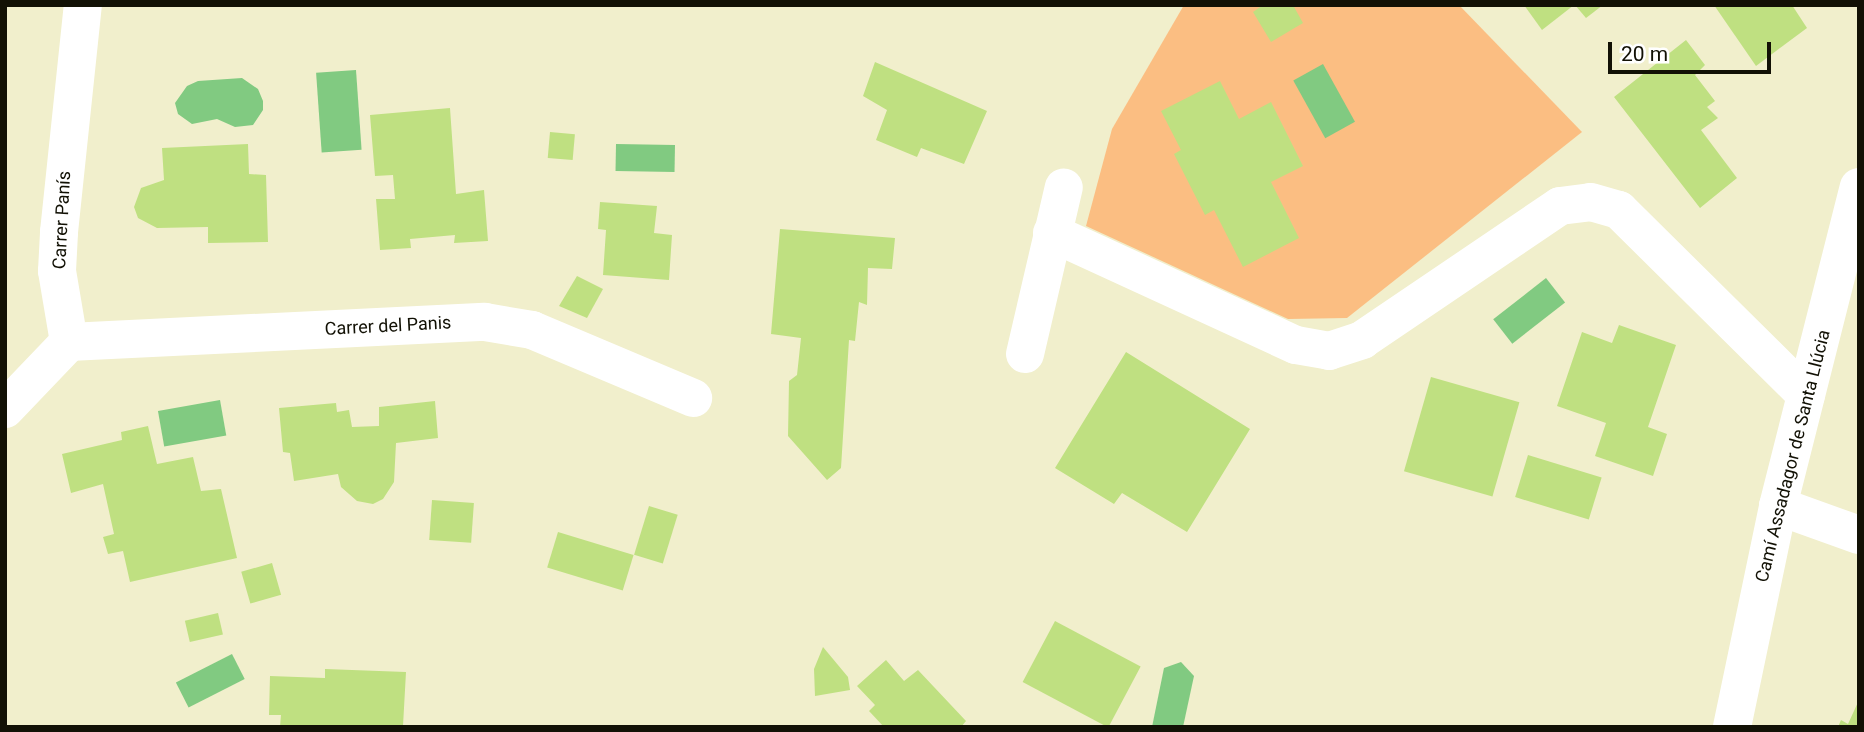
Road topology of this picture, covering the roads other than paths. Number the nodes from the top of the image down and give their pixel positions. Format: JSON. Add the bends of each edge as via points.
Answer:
{"nodes":[{"id":1,"x":83,"y":5,"type":"edge"},
{"id":2,"x":1064,"y":187,"type":"dead end"},
{"id":3,"x":1859,"y":187,"type":"edge"},
{"id":4,"x":1052,"y":233,"type":"junction"},
{"id":5,"x":69,"y":342,"type":"junction"},
{"id":6,"x":1026,"y":354,"type":"dead end"},
{"id":7,"x":1806,"y":395,"type":"junction"},
{"id":8,"x":693,"y":398,"type":"dead end"},
{"id":9,"x":5,"y":409,"type":"edge"},
{"id":10,"x":1778,"y":506,"type":"junction"},
{"id":11,"x":1859,"y":535,"type":"edge"},
{"id":12,"x":1732,"y":727,"type":"edge"}],
"edges":[{"from":1,"to":5,"type":"street","name":"Carrer Panís","via":[[57,271]]},
{"from":2,"to":4,"type":"street"},
{"from":3,"to":7,"type":"street","name":"Camí Assadagor de Santa Llúcia"},
{"from":4,"to":6,"type":"street"},
{"from":4,"to":7,"type":"street","via":[[1296,345],[1329,351],[1362,340],[1560,206],[1591,202],[1619,209]]},
{"from":5,"to":8,"type":"street","name":"Carrer del Panis","via":[[485,322],[531,330]]},
{"from":5,"to":9,"type":"street"},
{"from":7,"to":10,"type":"street","name":"Camí Assadagor de Santa Llúcia"},
{"from":10,"to":11,"type":"street"},
{"from":10,"to":12,"type":"street","name":"Camí Assadagor de Santa Llúcia"}]}
